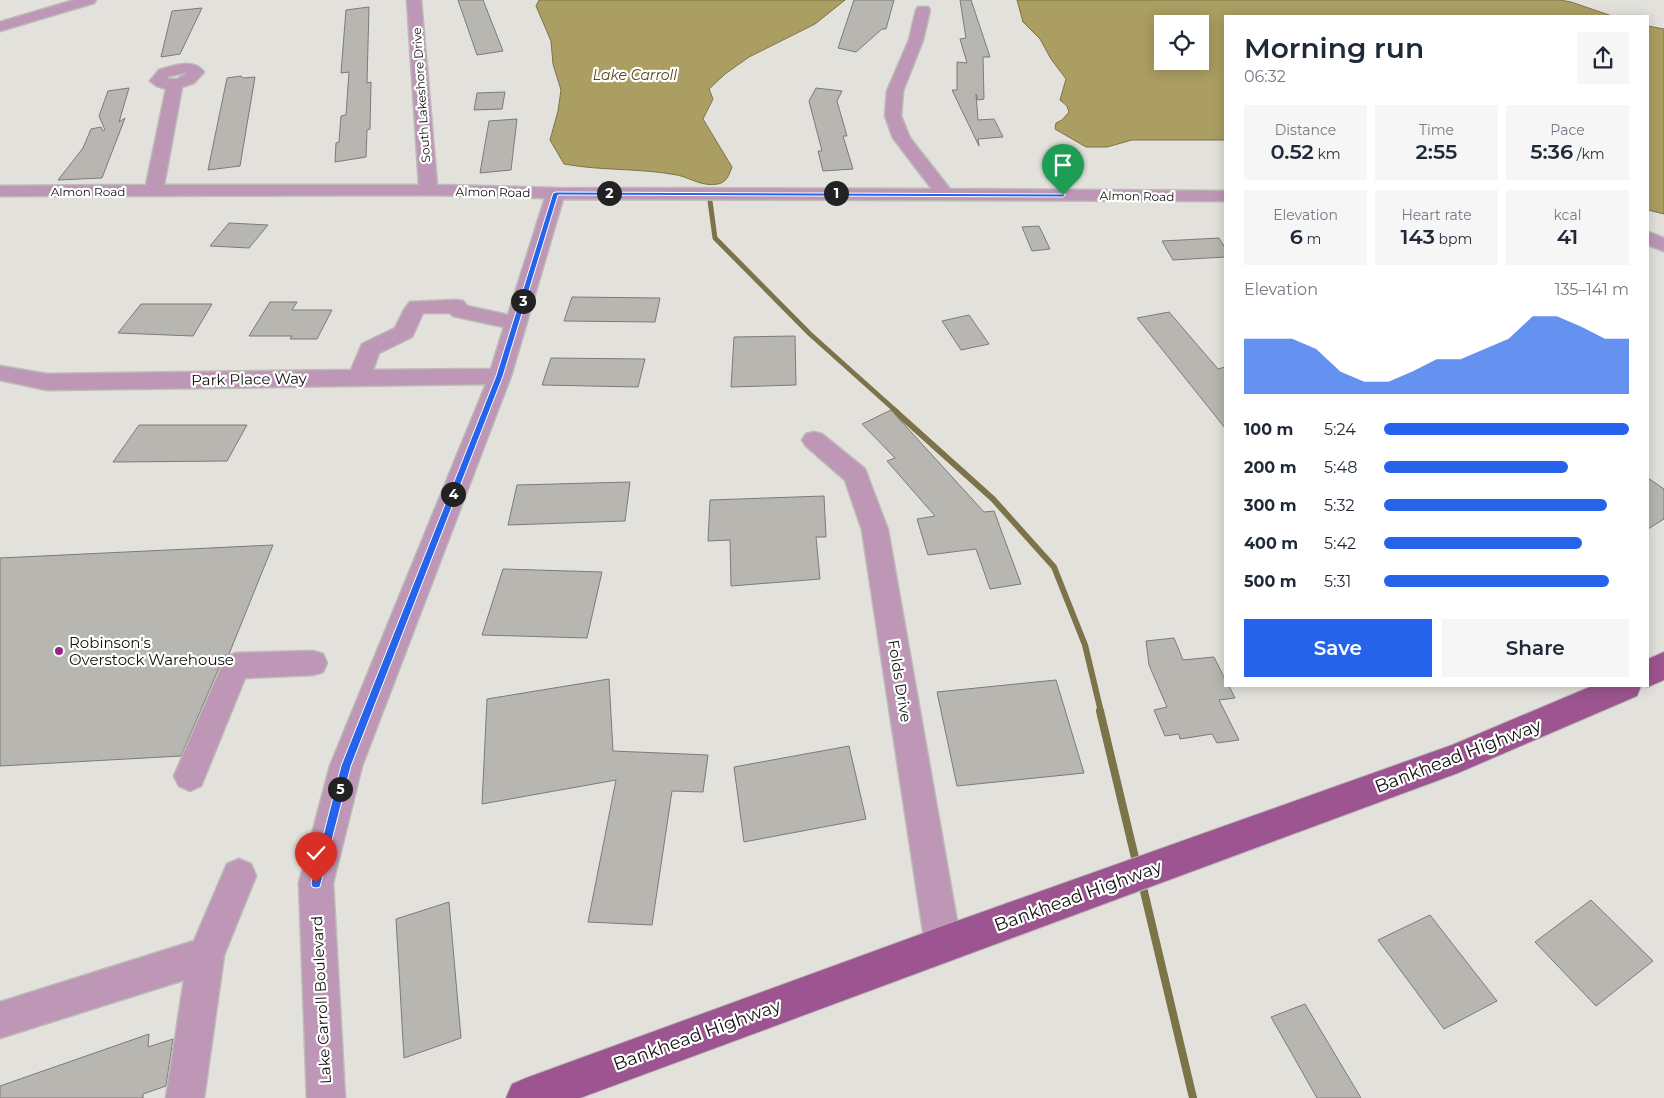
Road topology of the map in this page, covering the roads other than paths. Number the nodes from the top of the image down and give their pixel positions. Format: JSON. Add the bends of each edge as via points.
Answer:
{"nodes":[{"id":1,"x":89,"y":0,"type":"edge"},
{"id":2,"x":414,"y":0,"type":"edge"},
{"id":3,"x":923,"y":10,"type":"dead end"},
{"id":4,"x":0,"y":27,"type":"edge"},
{"id":5,"x":175,"y":84,"type":"dead end"},
{"id":6,"x":428,"y":190,"type":"junction"},
{"id":7,"x":0,"y":191,"type":"edge"},
{"id":8,"x":154,"y":191,"type":"junction"},
{"id":9,"x":556,"y":193,"type":"junction"},
{"id":10,"x":944,"y":194,"type":"junction"},
{"id":11,"x":1224,"y":196,"type":"edge"},
{"id":12,"x":1649,"y":238,"type":"edge"},
{"id":13,"x":1664,"y":245,"type":"edge"},
{"id":14,"x":516,"y":323,"type":"junction"},
{"id":15,"x":500,"y":376,"type":"junction"},
{"id":16,"x":4,"y":377,"type":"edge"},
{"id":17,"x":359,"y":378,"type":"junction"},
{"id":18,"x":814,"y":440,"type":"dead end"},
{"id":19,"x":313,"y":663,"type":"dead end"},
{"id":20,"x":1664,"y":665,"type":"edge"},
{"id":21,"x":1649,"y":673,"type":"edge"},
{"id":22,"x":1624,"y":687,"type":"edge"},
{"id":23,"x":190,"y":776,"type":"dead end"},
{"id":24,"x":239,"y":876,"type":"dead end"},
{"id":25,"x":943,"y":944,"type":"junction"},
{"id":26,"x":206,"y":956,"type":"junction"},
{"id":27,"x":0,"y":1020,"type":"edge"},
{"id":28,"x":185,"y":1098,"type":"edge"},
{"id":29,"x":326,"y":1098,"type":"edge"},
{"id":30,"x":526,"y":1098,"type":"edge"}],
"edges":[{"from":1,"to":4,"type":"street"},
{"from":2,"to":6,"type":"street","name":"South Lakeshore Drive"},
{"from":3,"to":10,"type":"street","via":[[920,28],[896,84],[892,111],[906,145]]},
{"from":5,"to":8,"type":"street"},
{"from":6,"to":8,"type":"street","name":"Almon Road"},
{"from":6,"to":9,"type":"street","name":"Almon Road"},
{"from":7,"to":8,"type":"street","name":"Almon Road"},
{"from":9,"to":10,"type":"street","name":"Almon Road"},
{"from":9,"to":14,"type":"street","name":"Lake Carroll Boulevard"},
{"from":10,"to":11,"type":"street","name":"Almon Road"},
{"from":12,"to":13,"type":"street"},
{"from":14,"to":15,"type":"street","name":"Lake Carroll Boulevard"},
{"from":14,"to":17,"type":"street","via":[[460,310],[456,306],[417,307],[404,332],[370,349]]},
{"from":15,"to":17,"type":"street","name":"Park Place Way"},
{"from":15,"to":29,"type":"street","name":"Lake Carroll Boulevard","via":[[346,766],[316,883]]},
{"from":16,"to":17,"type":"street","name":"Park Place Way","via":[[47,382]]},
{"from":18,"to":25,"type":"street","name":"Folds Drive","via":[[856,475],[876,530]]},
{"from":19,"to":23,"type":"street","via":[[236,666]]},
{"from":20,"to":21,"type":"main road"},
{"from":22,"to":25,"type":"main road","name":"Bankhead Highway","via":[[1488,748]]},
{"from":24,"to":26,"type":"street"},
{"from":25,"to":30,"type":"main road","name":"Bankhead Highway"},
{"from":26,"to":27,"type":"street"},
{"from":26,"to":28,"type":"street"}]}
